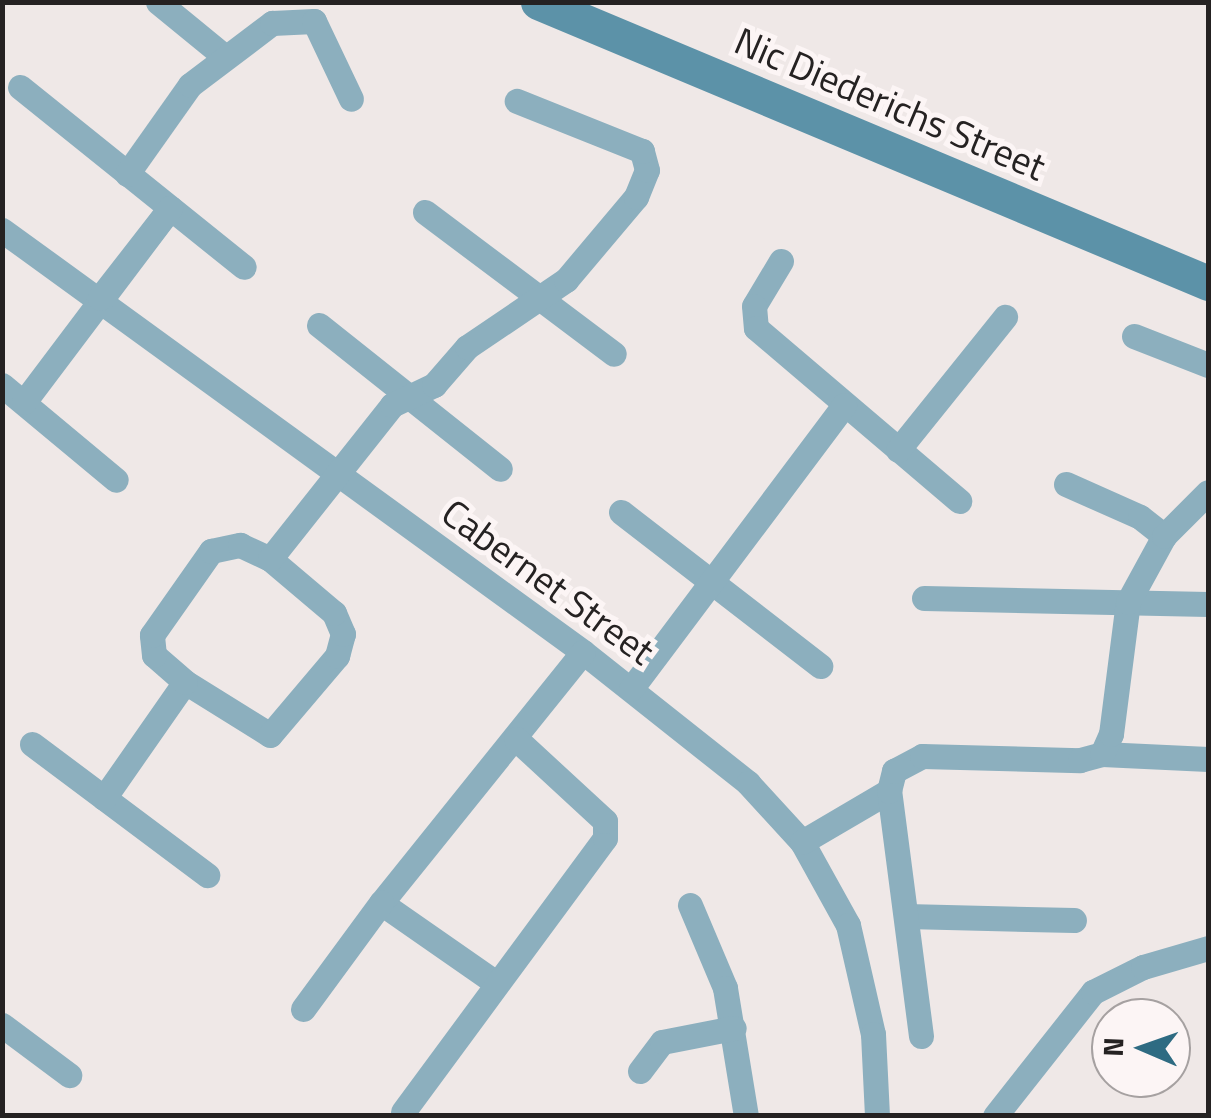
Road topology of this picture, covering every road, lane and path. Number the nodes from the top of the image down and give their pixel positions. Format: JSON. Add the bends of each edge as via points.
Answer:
{"nodes":[{"id":1,"x":158,"y":2,"type":"edge"},
{"id":2,"x":538,"y":2,"type":"edge"},
{"id":3,"x":224,"y":56,"type":"junction"},
{"id":4,"x":20,"y":87,"type":"dead end"},
{"id":5,"x":351,"y":100,"type":"dead end"},
{"id":6,"x":516,"y":101,"type":"dead end"},
{"id":7,"x":127,"y":174,"type":"junction"},
{"id":8,"x":170,"y":208,"type":"junction"},
{"id":9,"x":425,"y":212,"type":"dead end"},
{"id":10,"x":2,"y":230,"type":"edge"},
{"id":11,"x":781,"y":262,"type":"dead end"},
{"id":12,"x":244,"y":268,"type":"dead end"},
{"id":13,"x":1208,"y":283,"type":"edge"},
{"id":14,"x":539,"y":296,"type":"junction"},
{"id":15,"x":100,"y":298,"type":"junction"},
{"id":16,"x":1005,"y":317,"type":"dead end"},
{"id":17,"x":318,"y":325,"type":"dead end"},
{"id":18,"x":1134,"y":336,"type":"dead end"},
{"id":19,"x":614,"y":354,"type":"dead end"},
{"id":20,"x":1208,"y":365,"type":"edge"},
{"id":21,"x":2,"y":385,"type":"edge"},
{"id":22,"x":410,"y":397,"type":"junction"},
{"id":23,"x":24,"y":402,"type":"junction"},
{"id":24,"x":844,"y":405,"type":"junction"},
{"id":25,"x":898,"y":450,"type":"junction"},
{"id":26,"x":500,"y":468,"type":"dead end"},
{"id":27,"x":336,"y":474,"type":"junction"},
{"id":28,"x":116,"y":480,"type":"dead end"},
{"id":29,"x":1066,"y":484,"type":"dead end"},
{"id":30,"x":1208,"y":492,"type":"edge"},
{"id":31,"x":959,"y":501,"type":"dead end"},
{"id":32,"x":620,"y":512,"type":"dead end"},
{"id":33,"x":1164,"y":536,"type":"junction"},
{"id":34,"x":270,"y":559,"type":"junction"},
{"id":35,"x":712,"y":580,"type":"junction"},
{"id":36,"x":924,"y":598,"type":"dead end"},
{"id":37,"x":1128,"y":602,"type":"junction"},
{"id":38,"x":1208,"y":604,"type":"edge"},
{"id":39,"x":583,"y":652,"type":"junction"},
{"id":40,"x":820,"y":666,"type":"dead end"},
{"id":41,"x":185,"y":682,"type":"junction"},
{"id":42,"x":631,"y":689,"type":"junction"},
{"id":43,"x":516,"y":739,"type":"junction"},
{"id":44,"x":32,"y":744,"type":"dead end"},
{"id":45,"x":1102,"y":754,"type":"junction"},
{"id":46,"x":1208,"y":760,"type":"edge"},
{"id":47,"x":890,"y":791,"type":"junction"},
{"id":48,"x":104,"y":798,"type":"junction"},
{"id":49,"x":802,"y":842,"type":"junction"},
{"id":50,"x":206,"y":875,"type":"dead end"},
{"id":51,"x":381,"y":903,"type":"junction"},
{"id":52,"x":690,"y":905,"type":"dead end"},
{"id":53,"x":906,"y":916,"type":"junction"},
{"id":54,"x":1074,"y":920,"type":"dead end"},
{"id":55,"x":1208,"y":948,"type":"edge"},
{"id":56,"x":496,"y":984,"type":"junction"},
{"id":57,"x":304,"y":1008,"type":"dead end"},
{"id":58,"x":2,"y":1025,"type":"edge"},
{"id":59,"x":734,"y":1028,"type":"junction"},
{"id":60,"x":920,"y":1036,"type":"dead end"},
{"id":61,"x":640,"y":1070,"type":"dead end"},
{"id":62,"x":69,"y":1075,"type":"dead end"},
{"id":63,"x":403,"y":1112,"type":"dead end"},
{"id":64,"x":746,"y":1116,"type":"edge"},
{"id":65,"x":877,"y":1116,"type":"edge"},
{"id":66,"x":995,"y":1116,"type":"edge"}],
"edges":[{"from":1,"to":3,"type":"street"},
{"from":2,"to":13,"type":"street","name":"Nic Diederichs Street"},
{"from":3,"to":5,"type":"street","via":[[272,23],[308,18],[320,27]]},
{"from":3,"to":7,"type":"street","via":[[190,84]]},
{"from":4,"to":7,"type":"street"},
{"from":6,"to":14,"type":"street","via":[[635,146],[646,159],[636,197],[566,280]]},
{"from":7,"to":8,"type":"street"},
{"from":8,"to":12,"type":"street"},
{"from":8,"to":15,"type":"street"},
{"from":9,"to":14,"type":"street"},
{"from":10,"to":15,"type":"street","name":"Cabernet Street"},
{"from":11,"to":24,"type":"street","via":[[754,306],[756,328]]},
{"from":14,"to":19,"type":"street"},
{"from":14,"to":22,"type":"street","via":[[468,348],[434,385]]},
{"from":15,"to":23,"type":"street"},
{"from":15,"to":27,"type":"street","name":"Cabernet Street"},
{"from":16,"to":25,"type":"street"},
{"from":17,"to":22,"type":"street"},
{"from":18,"to":20,"type":"street"},
{"from":21,"to":23,"type":"street"},
{"from":22,"to":26,"type":"street"},
{"from":22,"to":27,"type":"street","via":[[392,405]]},
{"from":23,"to":28,"type":"street"},
{"from":24,"to":25,"type":"street"},
{"from":24,"to":35,"type":"street"},
{"from":25,"to":31,"type":"street"},
{"from":27,"to":34,"type":"street"},
{"from":27,"to":39,"type":"street","name":"Cabernet Street"},
{"from":29,"to":33,"type":"street","via":[[1140,517]]},
{"from":30,"to":33,"type":"street"},
{"from":32,"to":35,"type":"street"},
{"from":33,"to":37,"type":"street"},
{"from":34,"to":41,"type":"street","via":[[240,545],[211,551],[157,625],[154,655]]},
{"from":34,"to":41,"type":"street","via":[[334,612],[342,634],[337,656],[270,735]]},
{"from":35,"to":40,"type":"street"},
{"from":35,"to":42,"type":"street"},
{"from":36,"to":37,"type":"street"},
{"from":37,"to":38,"type":"street"},
{"from":37,"to":45,"type":"street","via":[[1111,734]]},
{"from":39,"to":42,"type":"street","name":"Cabernet Street"},
{"from":39,"to":43,"type":"street"},
{"from":41,"to":48,"type":"street"},
{"from":42,"to":49,"type":"street","name":"Cabernet Street","via":[[748,782]]},
{"from":43,"to":51,"type":"street"},
{"from":43,"to":56,"type":"street","via":[[604,820],[606,830]]},
{"from":44,"to":48,"type":"street"},
{"from":45,"to":46,"type":"street"},
{"from":45,"to":47,"type":"street","via":[[1080,760],[922,756],[894,771]]},
{"from":47,"to":49,"type":"street"},
{"from":47,"to":53,"type":"street"},
{"from":48,"to":50,"type":"street"},
{"from":49,"to":65,"type":"street","name":"Cabernet Street","via":[[848,925],[873,1034]]},
{"from":51,"to":56,"type":"street"},
{"from":51,"to":57,"type":"street"},
{"from":52,"to":59,"type":"street"},
{"from":53,"to":54,"type":"street"},
{"from":53,"to":60,"type":"street"},
{"from":55,"to":66,"type":"street","via":[[1128,972],[1093,992]]},
{"from":56,"to":63,"type":"street"},
{"from":58,"to":62,"type":"street"},
{"from":59,"to":61,"type":"street","via":[[662,1042]]},
{"from":59,"to":64,"type":"street"}]}
